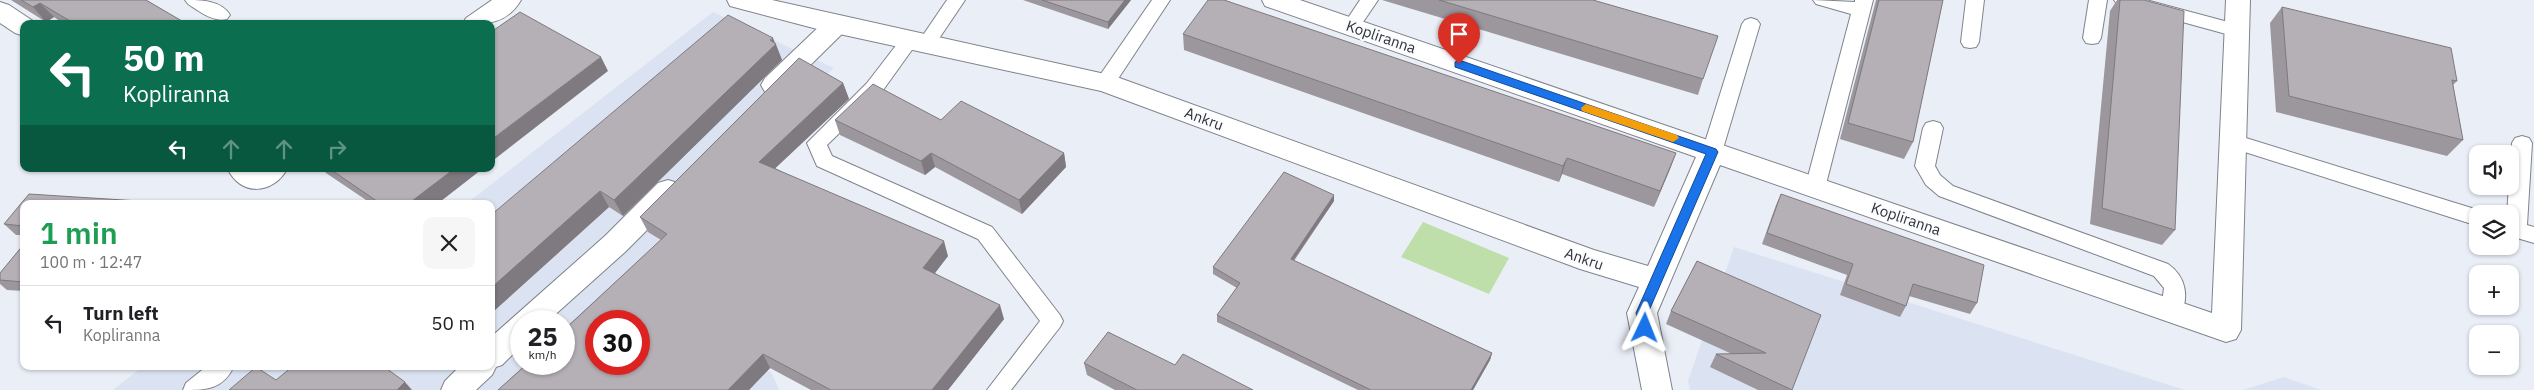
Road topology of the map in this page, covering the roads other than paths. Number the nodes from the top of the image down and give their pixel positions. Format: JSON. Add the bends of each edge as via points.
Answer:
{"nodes":[{"id":1,"x":194,"y":0,"type":"edge"},
{"id":2,"x":509,"y":0,"type":"edge"},
{"id":3,"x":739,"y":0,"type":"edge"},
{"id":4,"x":956,"y":0,"type":"edge"},
{"id":5,"x":1161,"y":0,"type":"edge"},
{"id":6,"x":1274,"y":0,"type":"edge"},
{"id":7,"x":1368,"y":0,"type":"edge"},
{"id":8,"x":1822,"y":0,"type":"edge"},
{"id":9,"x":1975,"y":0,"type":"edge"},
{"id":10,"x":2098,"y":0,"type":"edge"},
{"id":11,"x":2123,"y":0,"type":"edge"},
{"id":12,"x":2238,"y":0,"type":"edge"},
{"id":13,"x":1863,"y":5,"type":"edge"},
{"id":14,"x":0,"y":11,"type":"edge"},
{"id":15,"x":221,"y":15,"type":"dead end"},
{"id":16,"x":481,"y":20,"type":"edge"},
{"id":17,"x":20,"y":24,"type":"edge"},
{"id":18,"x":836,"y":24,"type":"junction"},
{"id":19,"x":1751,"y":24,"type":"dead end"},
{"id":20,"x":1350,"y":27,"type":"junction"},
{"id":21,"x":2237,"y":31,"type":"junction"},
{"id":22,"x":2092,"y":38,"type":"dead end"},
{"id":23,"x":918,"y":42,"type":"junction"},
{"id":24,"x":1970,"y":42,"type":"dead end"},
{"id":25,"x":1105,"y":83,"type":"junction"},
{"id":26,"x":760,"y":100,"type":"edge"},
{"id":27,"x":1933,"y":128,"type":"dead end"},
{"id":28,"x":2233,"y":141,"type":"junction"},
{"id":29,"x":2522,"y":143,"type":"dead end"},
{"id":30,"x":1712,"y":152,"type":"junction"},
{"id":31,"x":245,"y":172,"type":"edge"},
{"id":32,"x":269,"y":172,"type":"edge"},
{"id":33,"x":684,"y":175,"type":"edge"},
{"id":34,"x":1815,"y":188,"type":"junction"},
{"id":35,"x":2469,"y":215,"type":"edge"},
{"id":36,"x":2520,"y":231,"type":"edge"},
{"id":37,"x":1657,"y":280,"type":"junction"},
{"id":38,"x":540,"y":310,"type":"edge"},
{"id":39,"x":2172,"y":311,"type":"junction"},
{"id":40,"x":510,"y":338,"type":"edge"},
{"id":41,"x":495,"y":352,"type":"edge"},
{"id":42,"x":218,"y":370,"type":"edge"},
{"id":43,"x":477,"y":370,"type":"edge"},
{"id":44,"x":194,"y":390,"type":"edge"},
{"id":45,"x":456,"y":390,"type":"edge"},
{"id":46,"x":998,"y":390,"type":"edge"},
{"id":47,"x":1657,"y":390,"type":"edge"}],
"edges":[{"from":1,"to":15,"type":"lane"},
{"from":2,"to":16,"type":"street"},
{"from":3,"to":18,"type":"street","name":"Ankru"},
{"from":4,"to":23,"type":"lane"},
{"from":5,"to":25,"type":"lane"},
{"from":6,"to":20,"type":"street","name":"Kopliranna"},
{"from":7,"to":20,"type":"lane"},
{"from":8,"to":13,"type":"lane"},
{"from":9,"to":24,"type":"lane"},
{"from":10,"to":22,"type":"lane"},
{"from":11,"to":21,"type":"lane"},
{"from":12,"to":21,"type":"street","name":"Kopliranna"},
{"from":13,"to":34,"type":"lane"},
{"from":14,"to":17,"type":"street"},
{"from":18,"to":23,"type":"street","name":"Ankru"},
{"from":18,"to":26,"type":"street"},
{"from":19,"to":30,"type":"lane"},
{"from":20,"to":30,"type":"street","name":"Kopliranna"},
{"from":21,"to":28,"type":"street","name":"Kopliranna"},
{"from":23,"to":25,"type":"street","name":"Ankru"},
{"from":23,"to":46,"type":"lane","via":[[817,143],[824,161],[984,233],[1052,321]]},
{"from":25,"to":37,"type":"street","name":"Ankru","via":[[1581,258]]},
{"from":27,"to":39,"type":"lane","via":[[1925,166],[1939,186],[2162,270],[2176,284]]},
{"from":28,"to":35,"type":"lane"},
{"from":28,"to":39,"type":"street","name":"Kopliranna","via":[[2226,330]]},
{"from":29,"to":36,"type":"lane"},
{"from":30,"to":34,"type":"street","name":"Kopliranna"},
{"from":30,"to":37,"type":"street"},
{"from":31,"to":32,"type":"street","via":[[258,180]]},
{"from":33,"to":38,"type":"street","via":[[615,244]]},
{"from":34,"to":39,"type":"street","name":"Kopliranna"},
{"from":37,"to":47,"type":"street","via":[[1642,313]]},
{"from":40,"to":41,"type":"street"},
{"from":42,"to":44,"type":"lane"},
{"from":43,"to":45,"type":"street"}]}
